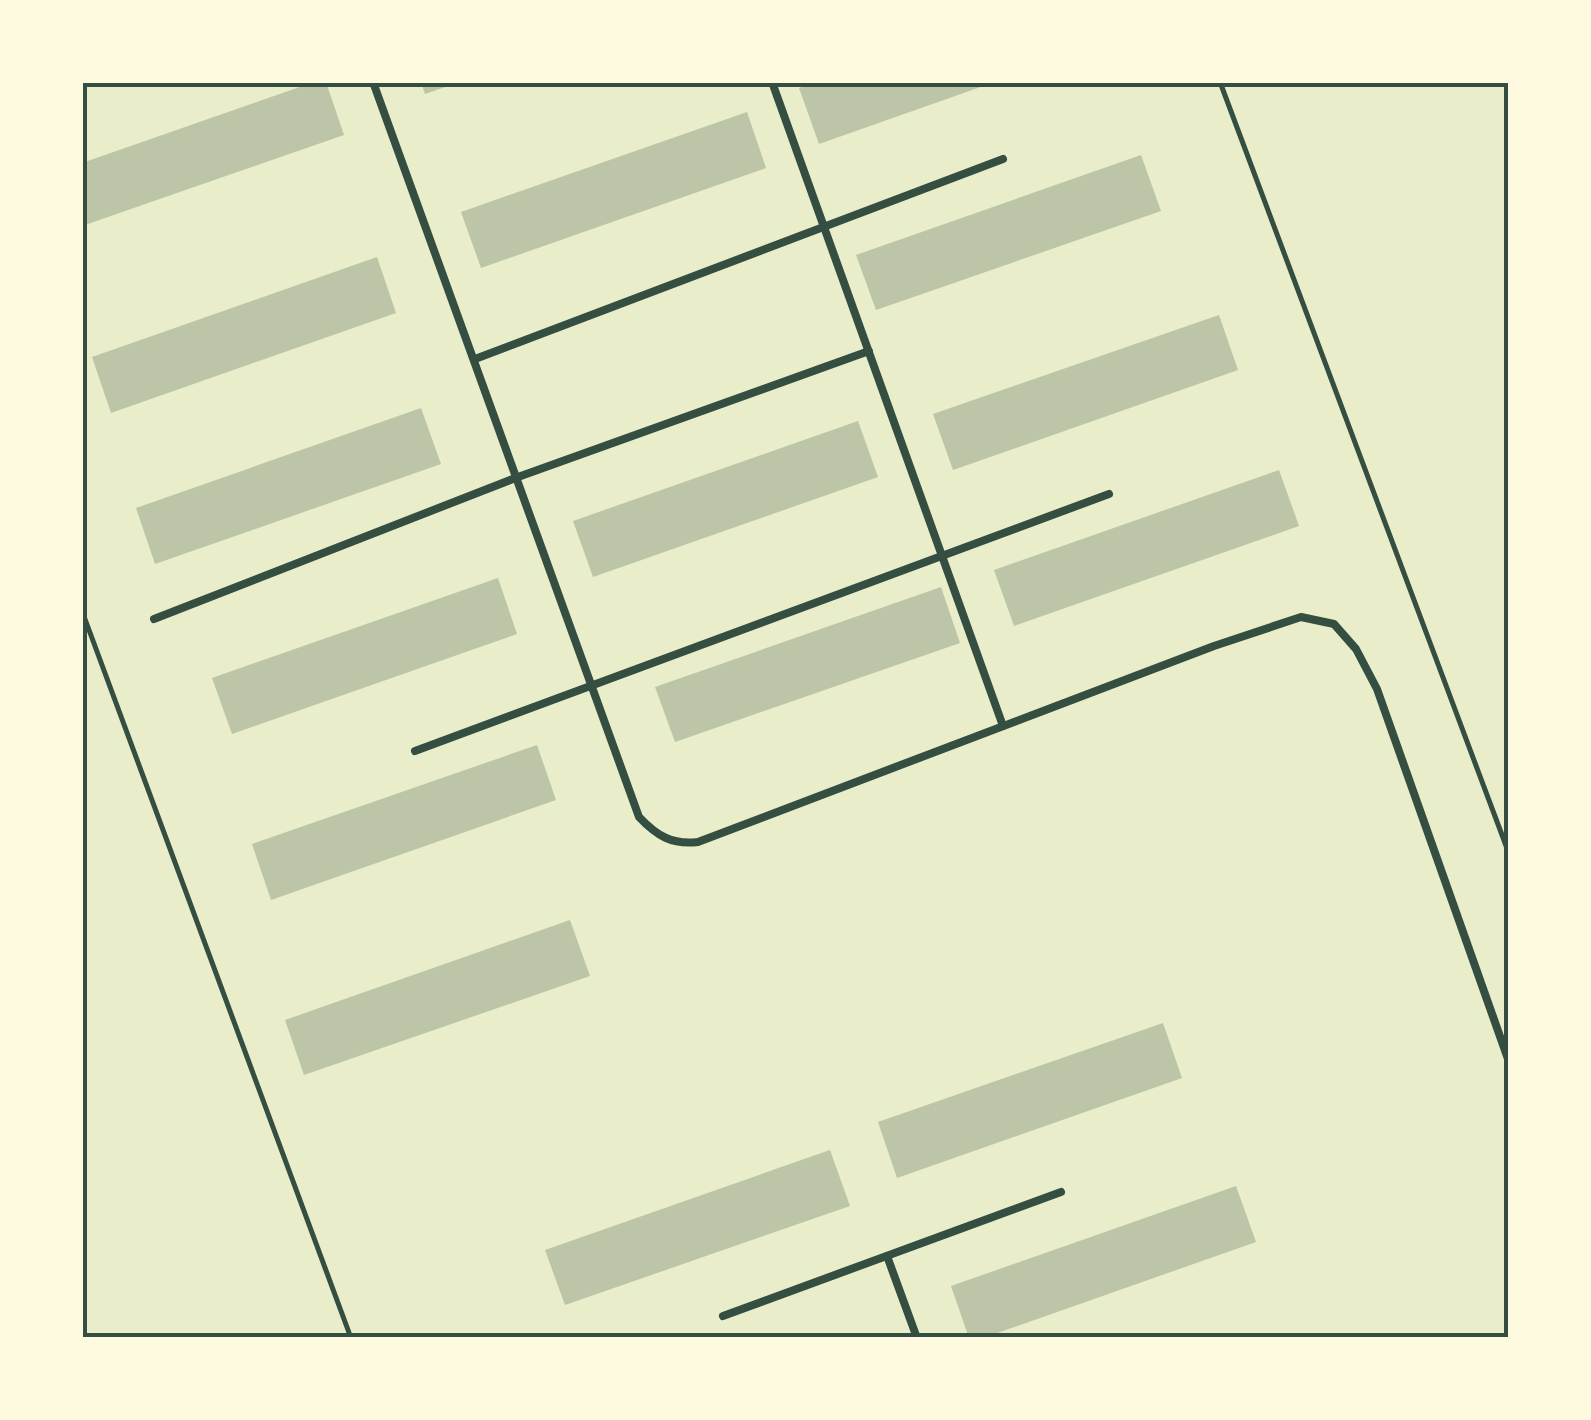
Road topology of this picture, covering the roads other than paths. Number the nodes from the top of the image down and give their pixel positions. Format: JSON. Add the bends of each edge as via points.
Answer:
{"nodes":[{"id":1,"x":373,"y":82,"type":"edge"},
{"id":2,"x":772,"y":82,"type":"edge"},
{"id":3,"x":1003,"y":158,"type":"dead end"},
{"id":4,"x":824,"y":228,"type":"junction"},
{"id":5,"x":868,"y":351,"type":"junction"},
{"id":6,"x":475,"y":359,"type":"junction"},
{"id":7,"x":518,"y":477,"type":"junction"},
{"id":8,"x":1109,"y":494,"type":"dead end"},
{"id":9,"x":944,"y":554,"type":"junction"},
{"id":10,"x":154,"y":619,"type":"dead end"},
{"id":11,"x":591,"y":682,"type":"junction"},
{"id":12,"x":1003,"y":726,"type":"junction"},
{"id":13,"x":415,"y":751,"type":"dead end"},
{"id":14,"x":1508,"y":1059,"type":"edge"},
{"id":15,"x":1061,"y":1192,"type":"dead end"},
{"id":16,"x":887,"y":1256,"type":"junction"},
{"id":17,"x":723,"y":1316,"type":"dead end"},
{"id":18,"x":917,"y":1338,"type":"edge"}],
"edges":[{"from":1,"to":6,"type":"lane"},
{"from":2,"to":4,"type":"lane"},
{"from":3,"to":4,"type":"lane"},
{"from":4,"to":5,"type":"lane"},
{"from":4,"to":6,"type":"lane"},
{"from":5,"to":7,"type":"lane"},
{"from":5,"to":9,"type":"lane"},
{"from":6,"to":7,"type":"lane"},
{"from":7,"to":10,"type":"lane"},
{"from":7,"to":11,"type":"lane"},
{"from":8,"to":9,"type":"lane"},
{"from":9,"to":11,"type":"lane"},
{"from":9,"to":12,"type":"lane"},
{"from":11,"to":12,"type":"lane","via":[[640,817],[674,842],[698,842]]},
{"from":11,"to":13,"type":"lane"},
{"from":12,"to":14,"type":"lane","via":[[1300,617],[1334,624],[1377,689]]},
{"from":15,"to":16,"type":"lane"},
{"from":16,"to":17,"type":"lane"},
{"from":16,"to":18,"type":"lane"}]}
